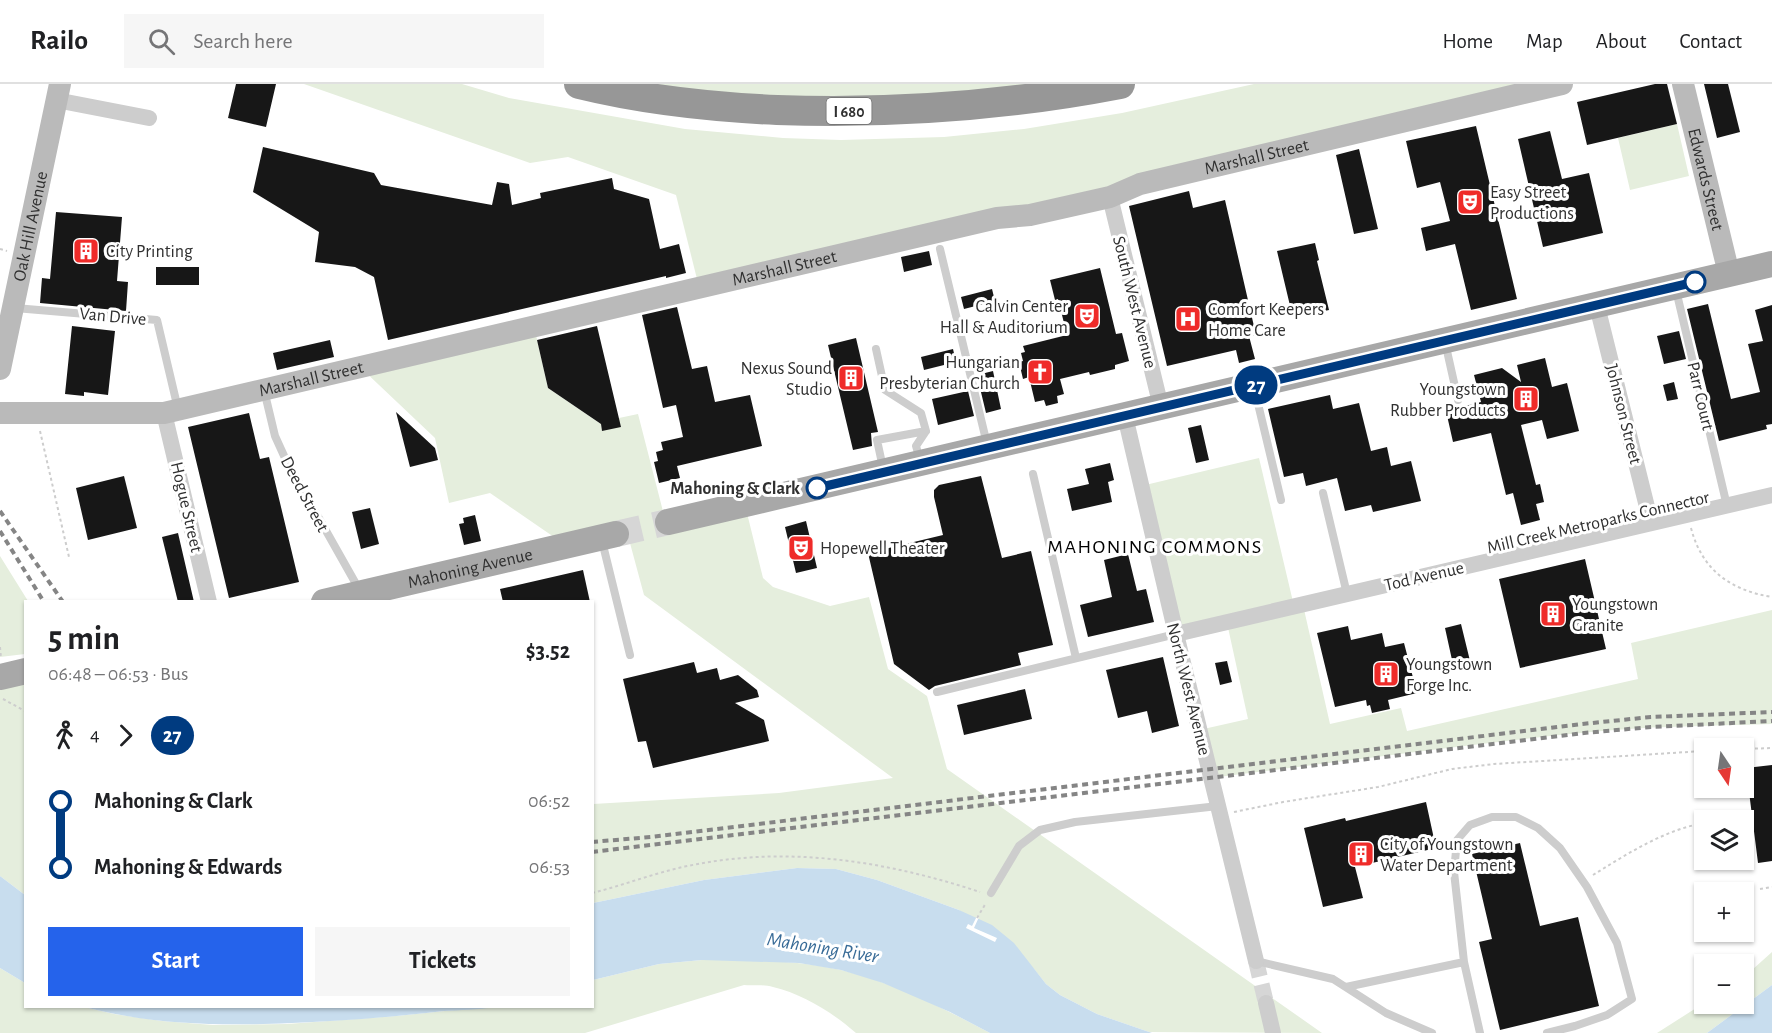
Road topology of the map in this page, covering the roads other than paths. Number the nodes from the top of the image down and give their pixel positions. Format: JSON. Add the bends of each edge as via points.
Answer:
{"nodes":[{"id":1,"x":579,"y":84,"type":"edge"},
{"id":2,"x":1120,"y":84,"type":"edge"},
{"id":3,"x":1562,"y":84,"type":"edge"},
{"id":4,"x":1683,"y":84,"type":"edge"},
{"id":5,"x":58,"y":92,"type":"edge"},
{"id":6,"x":150,"y":118,"type":"dead end"},
{"id":7,"x":1110,"y":197,"type":"junction"},
{"id":8,"x":940,"y":249,"type":"dead end"},
{"id":9,"x":1772,"y":264,"type":"edge"},
{"id":10,"x":1729,"y":274,"type":"junction"},
{"id":11,"x":1675,"y":287,"type":"junction"},
{"id":12,"x":1597,"y":306,"type":"junction"},
{"id":13,"x":13,"y":308,"type":"junction"},
{"id":14,"x":1444,"y":341,"type":"junction"},
{"id":15,"x":876,"y":349,"type":"dead end"},
{"id":16,"x":0,"y":369,"type":"edge"},
{"id":17,"x":1253,"y":386,"type":"junction"},
{"id":18,"x":264,"y":389,"type":"junction"},
{"id":19,"x":1458,"y":400,"type":"dead end"},
{"id":20,"x":1161,"y":407,"type":"junction"},
{"id":21,"x":171,"y":411,"type":"junction"},
{"id":22,"x":0,"y":413,"type":"edge"},
{"id":23,"x":1125,"y":416,"type":"junction"},
{"id":24,"x":926,"y":431,"type":"junction"},
{"id":25,"x":988,"y":448,"type":"junction"},
{"id":26,"x":920,"y":464,"type":"junction"},
{"id":27,"x":884,"y":472,"type":"junction"},
{"id":28,"x":1033,"y":474,"type":"dead end"},
{"id":29,"x":1323,"y":493,"type":"dead end"},
{"id":30,"x":1772,"y":495,"type":"edge"},
{"id":31,"x":1281,"y":500,"type":"dead end"},
{"id":32,"x":1727,"y":506,"type":"junction"},
{"id":33,"x":668,"y":522,"type":"tunnel mouth"},
{"id":34,"x":1651,"y":524,"type":"junction"},
{"id":35,"x":608,"y":536,"type":"joint"},
{"id":36,"x":361,"y":593,"type":"junction"},
{"id":37,"x":1347,"y":594,"type":"junction"},
{"id":38,"x":209,"y":600,"type":"edge"},
{"id":39,"x":332,"y":600,"type":"edge"},
{"id":40,"x":1176,"y":634,"type":"junction"},
{"id":41,"x":630,"y":655,"type":"dead end"},
{"id":42,"x":1076,"y":658,"type":"junction"},
{"id":43,"x":24,"y":672,"type":"edge"},
{"id":44,"x":1,"y":688,"type":"edge"},
{"id":45,"x":938,"y":692,"type":"dead end"},
{"id":46,"x":1219,"y":811,"type":"junction"},
{"id":47,"x":991,"y":895,"type":"road end"},
{"id":48,"x":1256,"y":961,"type":"joint"},
{"id":49,"x":1464,"y":962,"type":"junction"},
{"id":50,"x":1346,"y":987,"type":"junction"},
{"id":51,"x":1266,"y":1003,"type":"tunnel mouth"},
{"id":52,"x":1273,"y":1033,"type":"edge"},
{"id":53,"x":1432,"y":1033,"type":"edge"},
{"id":54,"x":1480,"y":1033,"type":"edge"},
{"id":55,"x":1547,"y":1033,"type":"edge"}],
"edges":[{"from":1,"to":2,"type":"highway","number":"I 680","via":[[698,105],[816,111],[999,104]]},
{"from":3,"to":7,"type":"street","name":"Marshall Street","via":[[1140,184]]},
{"from":4,"to":10,"type":"street","name":"Edwards Street"},
{"from":5,"to":6,"type":"street"},
{"from":5,"to":13,"type":"street","name":"Oak Hill Avenue"},
{"from":7,"to":18,"type":"street","name":"Marshall Street","via":[[1030,215],[997,218]]},
{"from":7,"to":20,"type":"street","name":"South West Avenue"},
{"from":8,"to":25,"type":"lane"},
{"from":9,"to":10,"type":"main road"},
{"from":10,"to":11,"type":"main road"},
{"from":11,"to":12,"type":"main road"},
{"from":11,"to":32,"type":"lane","name":"Parr Court"},
{"from":12,"to":14,"type":"main road"},
{"from":12,"to":34,"type":"street","name":"Johnson Street"},
{"from":13,"to":16,"type":"street","name":"Oak Hill Avenue"},
{"from":13,"to":21,"type":"lane","name":"Van Drive","via":[[157,320]]},
{"from":14,"to":17,"type":"main road"},
{"from":14,"to":19,"type":"lane"},
{"from":15,"to":24,"type":"lane","via":[[885,390],[921,413]]},
{"from":17,"to":20,"type":"main road"},
{"from":17,"to":31,"type":"lane"},
{"from":18,"to":21,"type":"street","name":"Marshall Street"},
{"from":18,"to":36,"type":"lane","name":"Deed Street","via":[[275,436],[285,458]]},
{"from":20,"to":23,"type":"main road"},
{"from":21,"to":22,"type":"street","name":"Marshall Street"},
{"from":21,"to":38,"type":"street","name":"Hogue Street"},
{"from":23,"to":25,"type":"main road"},
{"from":23,"to":40,"type":"street","name":"North West Avenue"},
{"from":24,"to":26,"type":"lane","via":[[916,446]]},
{"from":24,"to":27,"type":"lane","via":[[877,440]]},
{"from":25,"to":26,"type":"main road"},
{"from":26,"to":27,"type":"main road"},
{"from":27,"to":33,"type":"main road"},
{"from":28,"to":42,"type":"lane"},
{"from":29,"to":37,"type":"lane"},
{"from":30,"to":32,"type":"street","name":"Tod Avenue"},
{"from":32,"to":34,"type":"street","name":"Tod Avenue"},
{"from":34,"to":37,"type":"street","name":"Tod Avenue"},
{"from":35,"to":36,"type":"main road","name":"Mahoning Avenue"},
{"from":35,"to":41,"type":"lane"},
{"from":36,"to":39,"type":"main road","name":"Mahoning Avenue"},
{"from":37,"to":40,"type":"street","name":"Tod Avenue"},
{"from":40,"to":42,"type":"lane","name":"Tod Avenue"},
{"from":40,"to":46,"type":"street","name":"North West Avenue"},
{"from":42,"to":45,"type":"lane","name":"Tod Avenue"},
{"from":43,"to":44,"type":"main road"},
{"from":46,"to":47,"type":"lane","via":[[1075,822],[1040,830],[1019,846]]},
{"from":46,"to":48,"type":"street","name":"North West Avenue"},
{"from":48,"to":50,"type":"lane","via":[[1333,979]]},
{"from":49,"to":50,"type":"lane"},
{"from":49,"to":54,"type":"lane"},
{"from":49,"to":55,"type":"lane","via":[[1454,872],[1457,840],[1470,825],[1492,818],[1516,818],[1538,828],[1560,848],[1583,881],[1617,943],[1632,999],[1607,1015]]},
{"from":50,"to":53,"type":"lane","via":[[1386,1013]]},
{"from":51,"to":52,"type":"street"}]}
